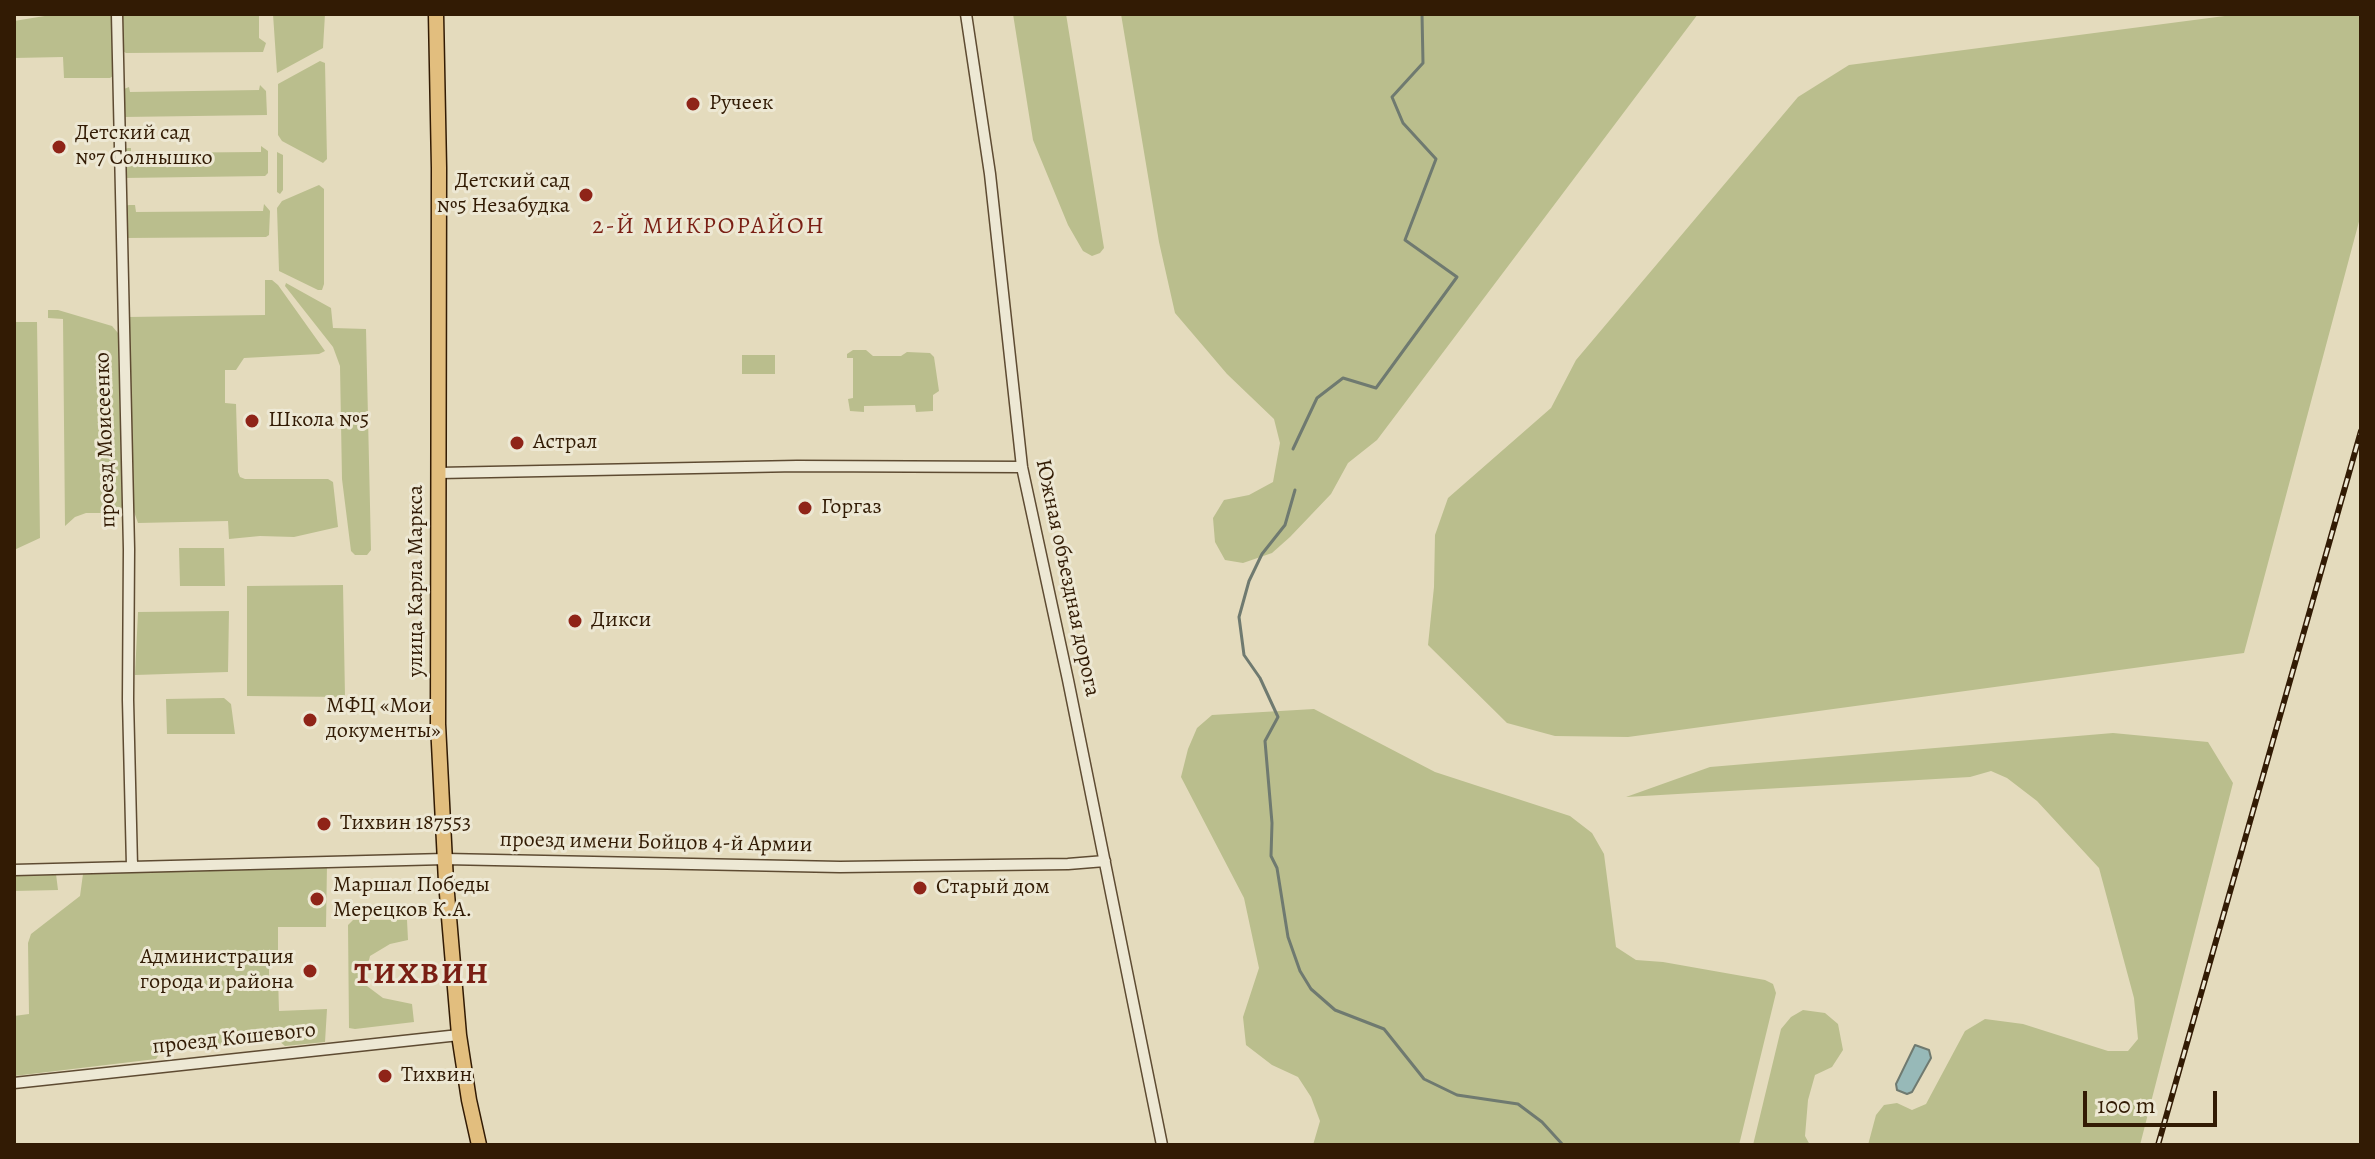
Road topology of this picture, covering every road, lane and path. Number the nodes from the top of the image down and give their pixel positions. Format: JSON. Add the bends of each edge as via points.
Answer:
{"nodes":[{"id":1,"x":117,"y":14,"type":"edge"},
{"id":2,"x":436,"y":14,"type":"edge"},
{"id":3,"x":966,"y":14,"type":"edge"},
{"id":4,"x":1022,"y":467,"type":"junction"},
{"id":5,"x":439,"y":473,"type":"junction"},
{"id":6,"x":445,"y":859,"type":"junction"},
{"id":7,"x":1105,"y":861,"type":"junction"},
{"id":8,"x":132,"y":866,"type":"junction"},
{"id":9,"x":14,"y":870,"type":"edge"},
{"id":10,"x":459,"y":1035,"type":"junction"},
{"id":11,"x":14,"y":1083,"type":"edge"},
{"id":12,"x":479,"y":1145,"type":"edge"},
{"id":13,"x":1162,"y":1145,"type":"edge"}],
"edges":[{"from":1,"to":8,"type":"street","name":"проезд Моисеенко"},
{"from":2,"to":5,"type":"main road","name":"улица Карла Маркса"},
{"from":3,"to":4,"type":"street","name":"Южная объездная дорога","via":[[990,174]]},
{"from":4,"to":5,"type":"street"},
{"from":4,"to":7,"type":"street","name":"Южная объездная дорога"},
{"from":5,"to":6,"type":"main road","name":"улица Карла Маркса","via":[[438,724]]},
{"from":6,"to":7,"type":"street","name":"проезд имени Бойцов 4-й Армии","via":[[840,867]]},
{"from":6,"to":8,"type":"street","name":"проезд имени Бойцов 4-й Армии"},
{"from":6,"to":10,"type":"main road","name":"улица Карла Маркса"},
{"from":7,"to":13,"type":"street","name":"Южная объездная дорога"},
{"from":8,"to":9,"type":"street","name":"проезд имени Бойцов 4-й Армии"},
{"from":10,"to":11,"type":"street","name":"проезд Кошевого"},
{"from":10,"to":12,"type":"main road","name":"улица Карла Маркса"}]}
